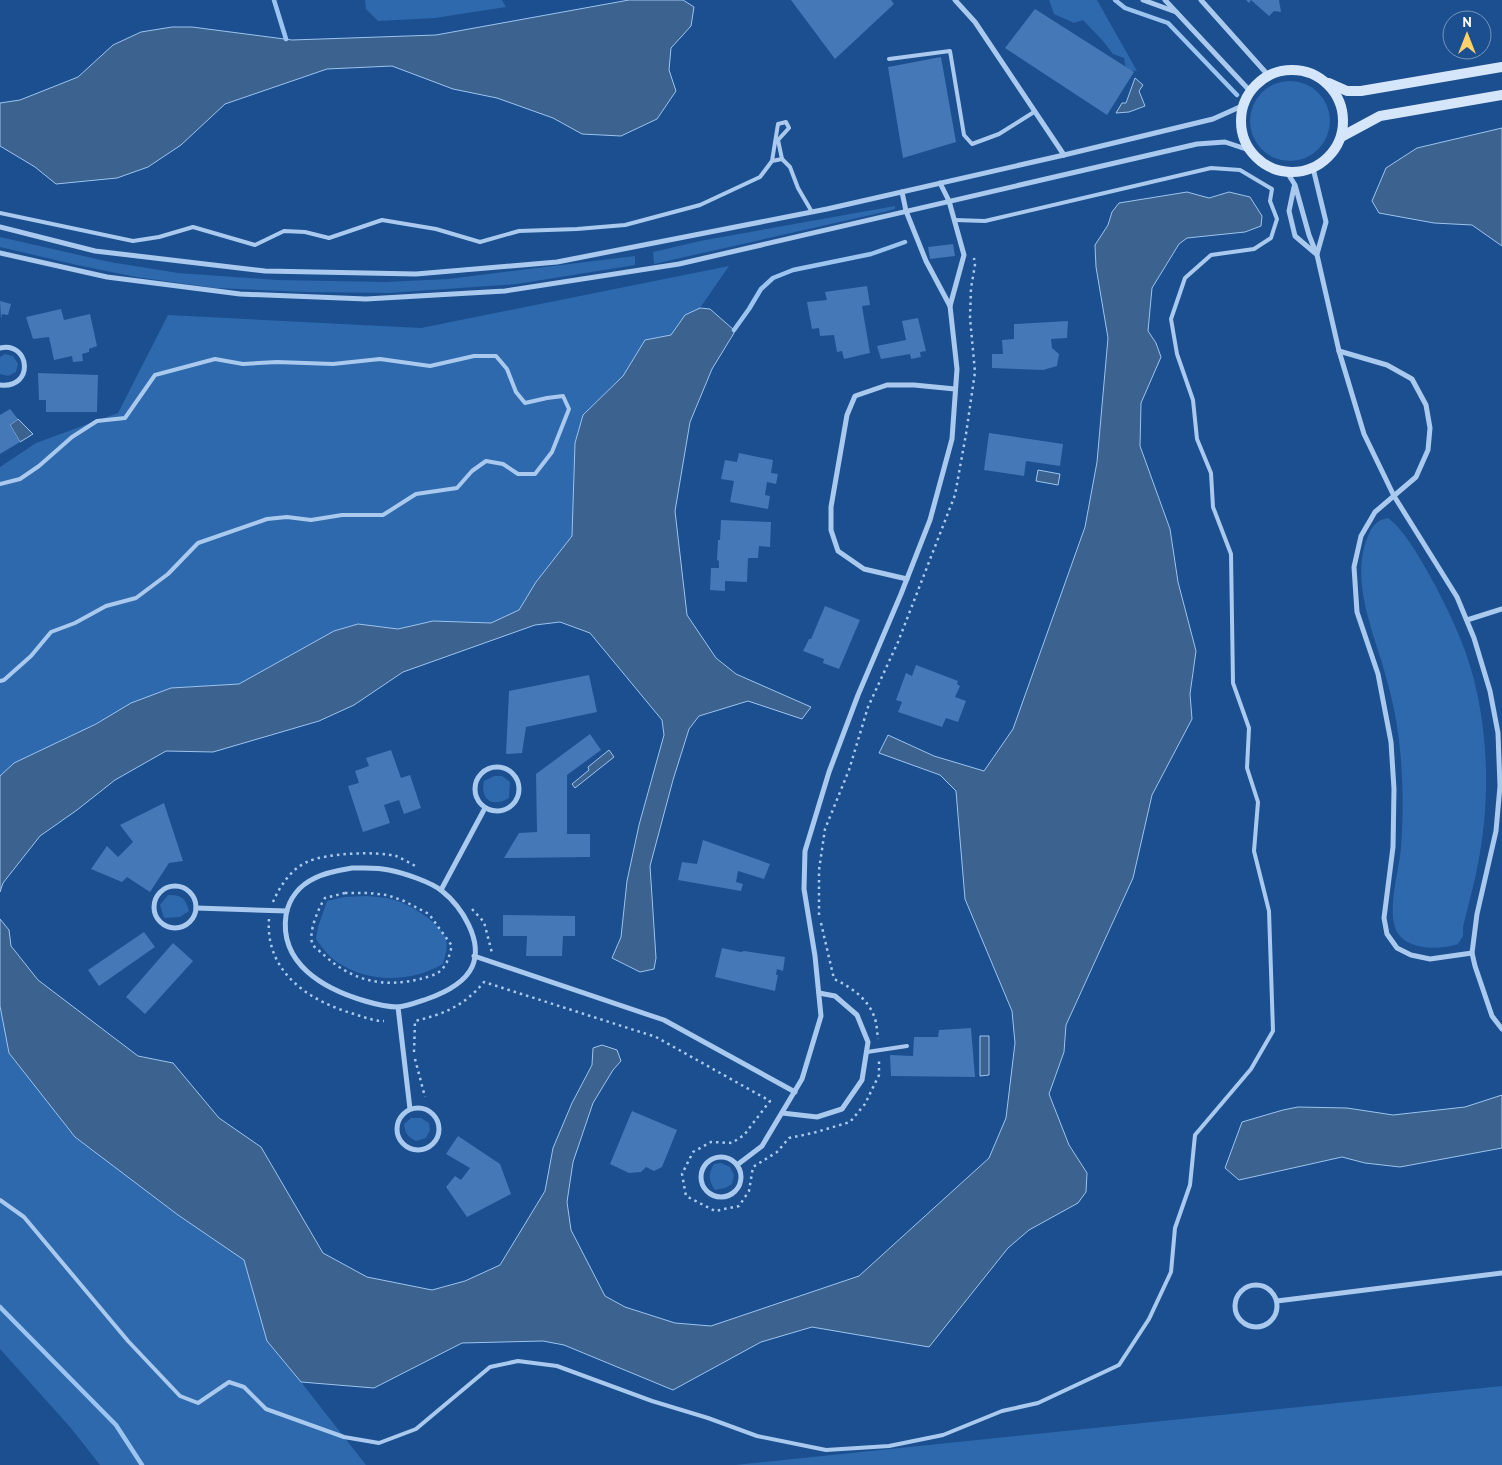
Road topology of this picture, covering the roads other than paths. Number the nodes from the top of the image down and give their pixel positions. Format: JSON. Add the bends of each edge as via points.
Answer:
{"nodes":[{"id":1,"x":955,"y":0,"type":"edge"},
{"id":2,"x":1143,"y":0,"type":"edge"},
{"id":3,"x":1154,"y":0,"type":"edge"},
{"id":4,"x":1165,"y":0,"type":"edge"},
{"id":5,"x":1201,"y":0,"type":"edge"},
{"id":6,"x":1162,"y":7,"type":"junction"},
{"id":7,"x":1178,"y":13,"type":"junction"},
{"id":8,"x":889,"y":59,"type":"dead end"},
{"id":9,"x":1502,"y":67,"type":"edge"},
{"id":10,"x":1268,"y":75,"type":"junction"},
{"id":11,"x":1323,"y":80,"type":"junction"},
{"id":12,"x":1250,"y":91,"type":"junction"},
{"id":13,"x":1502,"y":95,"type":"edge"},
{"id":14,"x":1242,"y":106,"type":"junction"},
{"id":15,"x":1034,"y":112,"type":"junction"},
{"id":16,"x":1341,"y":137,"type":"junction"},
{"id":17,"x":1249,"y":150,"type":"junction"},
{"id":18,"x":1064,"y":155,"type":"junction"},
{"id":19,"x":782,"y":160,"type":"junction"},
{"id":20,"x":772,"y":161,"type":"junction"},
{"id":21,"x":1313,"y":168,"type":"junction"},
{"id":22,"x":1287,"y":172,"type":"junction"},
{"id":23,"x":940,"y":183,"type":"junction"},
{"id":24,"x":1295,"y":185,"type":"junction"},
{"id":25,"x":902,"y":192,"type":"junction"},
{"id":26,"x":949,"y":201,"type":"junction"},
{"id":27,"x":906,"y":211,"type":"junction"},
{"id":28,"x":812,"y":212,"type":"junction"},
{"id":29,"x":0,"y":213,"type":"edge"},
{"id":30,"x":954,"y":220,"type":"junction"},
{"id":31,"x":0,"y":227,"type":"edge"},
{"id":32,"x":0,"y":253,"type":"edge"},
{"id":33,"x":1317,"y":255,"type":"junction"},
{"id":34,"x":950,"y":306,"type":"junction"},
{"id":35,"x":0,"y":348,"type":"edge"},
{"id":36,"x":1339,"y":351,"type":"junction"},
{"id":37,"x":0,"y":385,"type":"edge"},
{"id":38,"x":955,"y":389,"type":"junction"},
{"id":39,"x":0,"y":484,"type":"edge"},
{"id":40,"x":1394,"y":496,"type":"junction"},
{"id":41,"x":907,"y":579,"type":"junction"},
{"id":42,"x":1502,"y":609,"type":"edge"},
{"id":43,"x":1467,"y":620,"type":"junction"},
{"id":44,"x":0,"y":681,"type":"edge"},
{"id":45,"x":1500,"y":733,"type":"edge"},
{"id":46,"x":485,"y":808,"type":"junction"},
{"id":47,"x":441,"y":890,"type":"junction"},
{"id":48,"x":196,"y":908,"type":"junction"},
{"id":49,"x":287,"y":911,"type":"junction"},
{"id":50,"x":1472,"y":953,"type":"junction"},
{"id":51,"x":474,"y":956,"type":"junction"},
{"id":52,"x":819,"y":994,"type":"junction"},
{"id":53,"x":398,"y":1007,"type":"junction"},
{"id":54,"x":1502,"y":1029,"type":"edge"},
{"id":55,"x":907,"y":1046,"type":"dead end"},
{"id":56,"x":867,"y":1052,"type":"junction"},
{"id":57,"x":794,"y":1092,"type":"junction"},
{"id":58,"x":410,"y":1109,"type":"junction"},
{"id":59,"x":782,"y":1113,"type":"junction"},
{"id":60,"x":737,"y":1165,"type":"junction"},
{"id":61,"x":0,"y":1200,"type":"edge"},
{"id":62,"x":1502,"y":1272,"type":"edge"},
{"id":63,"x":1277,"y":1301,"type":"junction"}],
"edges":[{"from":1,"to":15,"type":"street","via":[[974,22]]},
{"from":2,"to":6,"type":"street"},
{"from":3,"to":6,"type":"street"},
{"from":4,"to":7,"type":"street"},
{"from":5,"to":10,"type":"street"},
{"from":6,"to":7,"type":"street"},
{"from":7,"to":12,"type":"street"},
{"from":8,"to":15,"type":"lane","via":[[950,51],[964,135],[972,144],[999,134]]},
{"from":9,"to":11,"type":"street","via":[[1362,91],[1347,91]]},
{"from":10,"to":11,"type":"street","via":[[1284,70],[1301,70]]},
{"from":10,"to":12,"type":"street"},
{"from":11,"to":16,"type":"street","via":[[1341,106],[1344,122]]},
{"from":12,"to":14,"type":"street"},
{"from":13,"to":16,"type":"street","via":[[1380,116]]},
{"from":14,"to":17,"type":"street","via":[[1242,136]]},
{"from":14,"to":18,"type":"street","via":[[1214,119]]},
{"from":15,"to":18,"type":"street"},
{"from":16,"to":21,"type":"street","via":[[1335,150]]},
{"from":17,"to":22,"type":"street","via":[[1272,169]]},
{"from":17,"to":26,"type":"street","via":[[1225,142],[1197,144]]},
{"from":18,"to":23,"type":"street"},
{"from":19,"to":20,"type":"lane"},
{"from":19,"to":20,"type":"lane","via":[[778,140],[790,128],[786,122],[778,124]]},
{"from":19,"to":28,"type":"lane","via":[[790,167]]},
{"from":20,"to":29,"type":"lane","via":[[760,177],[691,208],[625,226],[519,230],[480,242],[436,229],[382,220],[329,238],[284,230],[255,244],[193,227],[133,241]]},
{"from":21,"to":22,"type":"street"},
{"from":21,"to":33,"type":"street","via":[[1326,222]]},
{"from":22,"to":24,"type":"street"},
{"from":23,"to":25,"type":"street"},
{"from":23,"to":26,"type":"street"},
{"from":24,"to":33,"type":"street","via":[[1308,235]]},
{"from":24,"to":33,"type":"street","via":[[1289,211],[1295,236]]},
{"from":25,"to":27,"type":"street"},
{"from":25,"to":28,"type":"street"},
{"from":26,"to":27,"type":"street"},
{"from":26,"to":30,"type":"street"},
{"from":27,"to":32,"type":"street","via":[[679,264],[505,291],[366,299],[240,294],[107,277]]},
{"from":27,"to":34,"type":"street","via":[[926,261]]},
{"from":28,"to":31,"type":"street","via":[[557,262],[416,274],[265,270],[95,251]]},
{"from":30,"to":34,"type":"street","via":[[964,255]]},
{"from":30,"to":61,"type":"lane","via":[[985,221],[1211,168],[1240,170],[1272,189],[1270,201],[1277,219],[1271,238],[1254,249],[1211,255],[1184,278],[1171,319],[1177,354],[1193,400],[1197,439],[1211,473],[1214,507],[1231,554],[1233,683],[1249,728],[1247,768],[1258,802],[1254,851],[1268,911],[1273,1031],[1251,1069],[1195,1135],[1190,1185],[1175,1228],[1171,1272],[1149,1319],[1119,1365],[1038,1403],[1002,1411],[943,1435],[889,1446],[826,1450],[757,1436],[557,1366],[518,1362],[490,1366],[416,1429],[379,1443],[344,1437],[266,1409],[244,1387],[229,1382],[198,1403],[180,1396],[128,1342],[24,1218]]},
{"from":33,"to":36,"type":"street"},
{"from":34,"to":38,"type":"street","via":[[957,369]]},
{"from":35,"to":37,"type":"street","via":[[16,350],[24,359],[25,370],[15,384]]},
{"from":36,"to":40,"type":"street","via":[[1364,434]]},
{"from":36,"to":40,"type":"street","via":[[1387,365],[1412,379],[1426,405],[1430,428],[1428,450],[1416,477]]},
{"from":38,"to":41,"type":"street","via":[[952,439],[930,520]]},
{"from":38,"to":41,"type":"street","via":[[887,385],[855,396],[847,414],[831,507],[831,530],[838,551],[864,569]]},
{"from":39,"to":44,"type":"lane","via":[[20,479],[97,421],[125,418],[155,375],[215,359],[243,364],[333,364],[380,359],[430,366],[474,356],[496,356],[508,369],[516,392],[525,404],[564,396],[570,410],[552,452],[535,474],[518,474],[503,464],[486,461],[457,488],[416,494],[383,515],[342,515],[311,520],[267,519],[198,543],[168,574],[136,598],[106,606],[51,632],[31,656]]},
{"from":40,"to":43,"type":"street","via":[[1458,597]]},
{"from":40,"to":50,"type":"street","via":[[1375,512],[1361,536],[1354,568],[1357,612],[1378,674],[1391,742],[1393,847],[1384,918],[1387,934],[1397,948],[1412,955],[1430,959]]},
{"from":41,"to":52,"type":"street","via":[[858,695],[805,851],[804,889]]},
{"from":42,"to":43,"type":"street"},
{"from":43,"to":45,"type":"street"},
{"from":45,"to":50,"type":"street","via":[[1496,831],[1477,914]]},
{"from":46,"to":46,"type":"street","via":[[474,791],[482,772],[503,768],[512,773],[518,782],[514,802],[506,809]]},
{"from":46,"to":47,"type":"street"},
{"from":47,"to":49,"type":"street","via":[[389,870],[352,868],[315,877],[300,888]]},
{"from":47,"to":51,"type":"street","via":[[458,907],[471,928]]},
{"from":48,"to":48,"type":"street","via":[[193,918],[185,926],[174,929],[164,926],[156,918],[153,907],[156,896],[175,886],[186,889],[194,897]]},
{"from":48,"to":49,"type":"street"},
{"from":49,"to":53,"type":"street","via":[[285,923],[291,950],[300,965],[314,978],[354,998]]},
{"from":50,"to":54,"type":"street","via":[[1492,1016]]},
{"from":51,"to":53,"type":"street","via":[[472,966],[454,987]]},
{"from":51,"to":57,"type":"street","via":[[664,1020]]},
{"from":52,"to":56,"type":"street","via":[[835,996],[857,1015],[868,1042]]},
{"from":52,"to":57,"type":"street","via":[[821,1016],[802,1079]]},
{"from":53,"to":58,"type":"street"},
{"from":55,"to":56,"type":"lane"},
{"from":56,"to":59,"type":"street","via":[[862,1080],[842,1109],[816,1117]]},
{"from":57,"to":59,"type":"street"},
{"from":58,"to":58,"type":"street","via":[[401,1115],[397,1125],[398,1136],[404,1145],[414,1150],[425,1149],[439,1132],[438,1121],[432,1112],[422,1108]]},
{"from":59,"to":60,"type":"street","via":[[762,1146]]},
{"from":60,"to":60,"type":"street","via":[[729,1158],[719,1156],[709,1160],[702,1168],[700,1178],[704,1188],[712,1195],[723,1197],[733,1193],[741,1174]]},
{"from":62,"to":63,"type":"street"},
{"from":63,"to":63,"type":"street","via":[[1276,1314],[1268,1325],[1254,1328],[1242,1323],[1234,1311],[1236,1298],[1244,1288],[1258,1284],[1270,1290]]}]}
